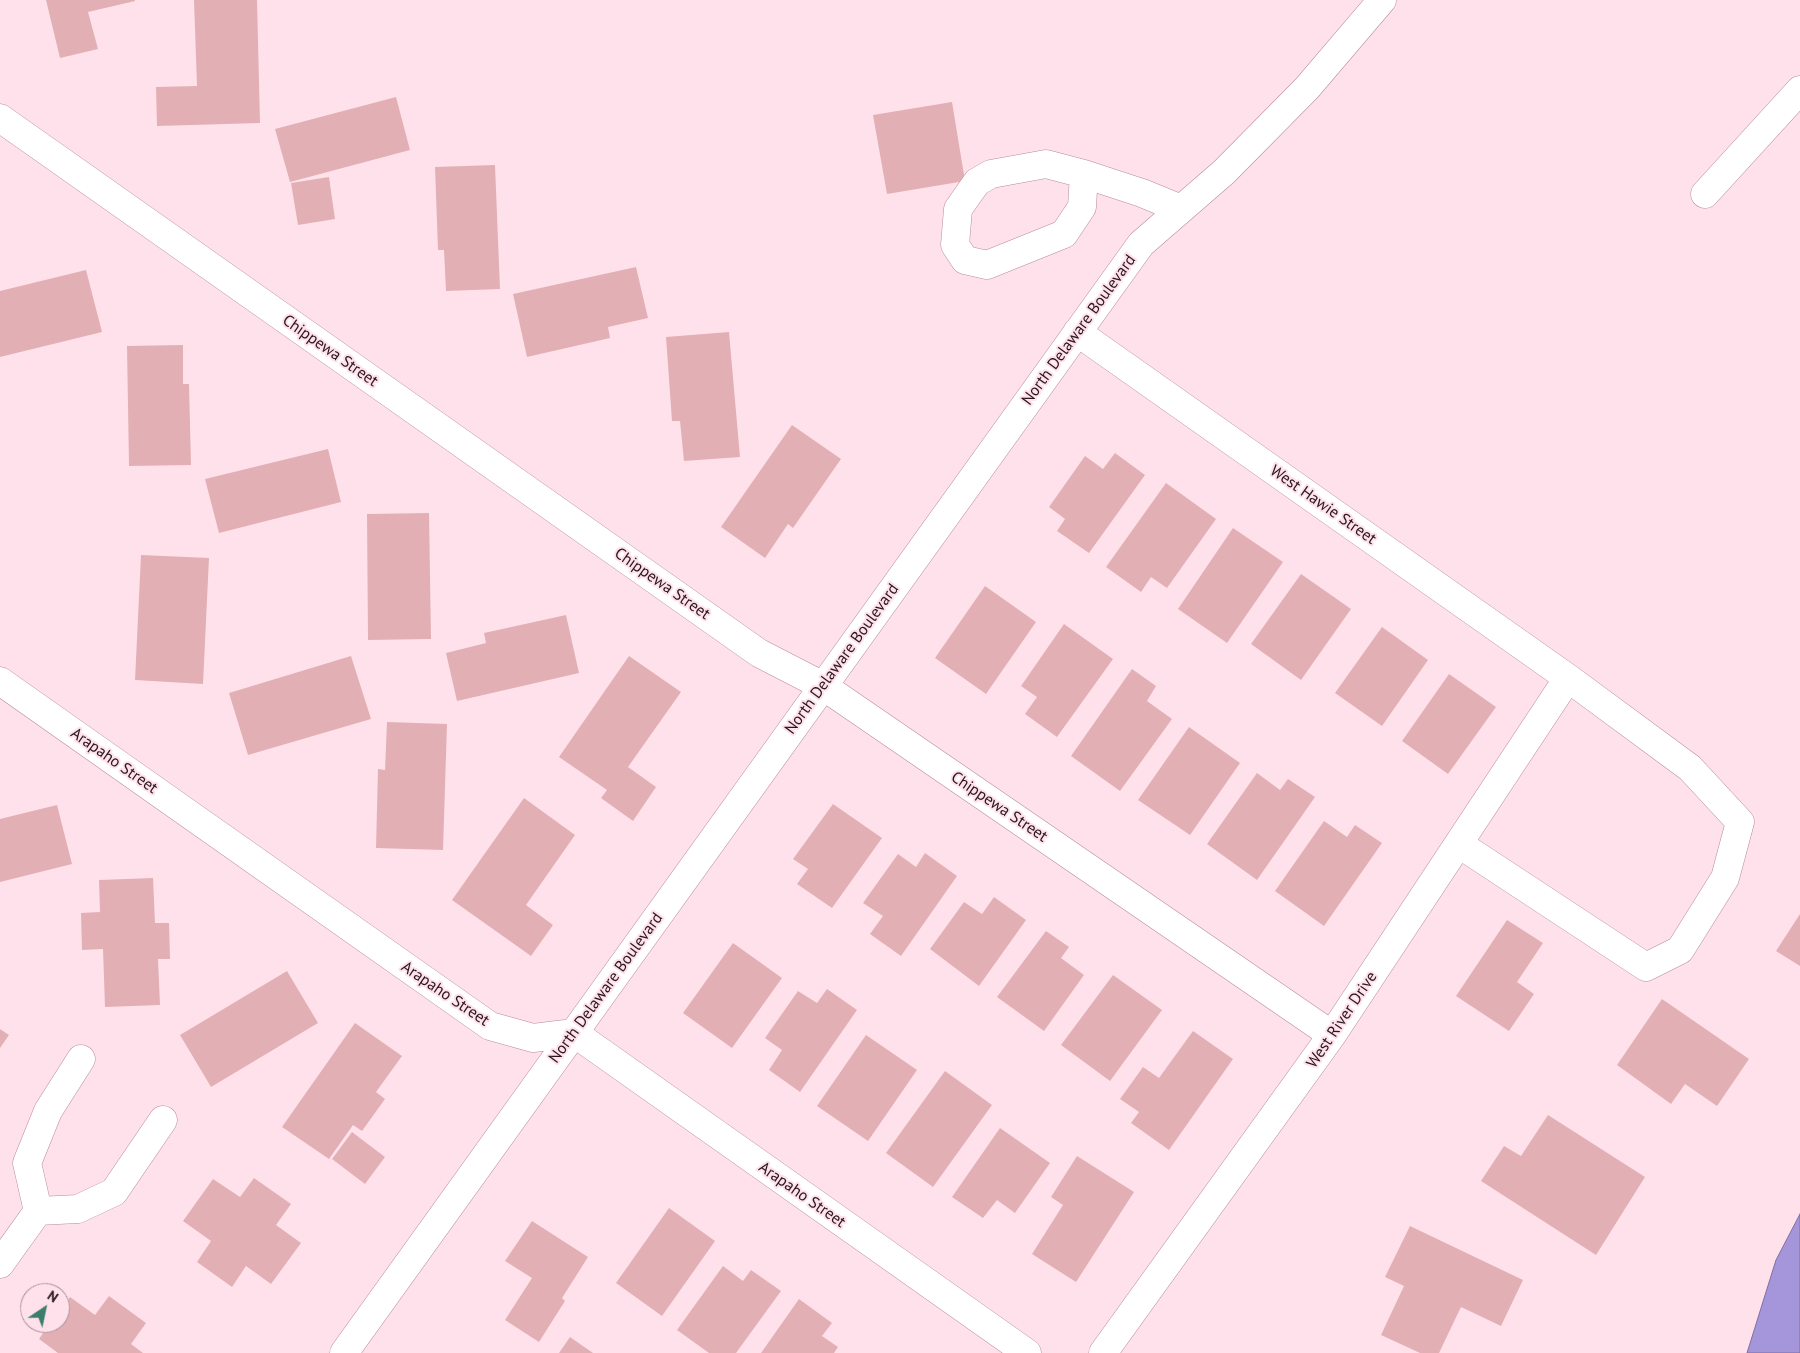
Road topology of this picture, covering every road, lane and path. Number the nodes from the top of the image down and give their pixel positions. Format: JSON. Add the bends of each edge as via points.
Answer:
{"nodes":[{"id":1,"x":1382,"y":0,"type":"edge"},
{"id":2,"x":1800,"y":90,"type":"edge"},
{"id":3,"x":0,"y":118,"type":"edge"},
{"id":4,"x":1084,"y":174,"type":"junction"},
{"id":5,"x":1705,"y":194,"type":"dead end"},
{"id":6,"x":1181,"y":209,"type":"junction"},
{"id":7,"x":1077,"y":332,"type":"junction"},
{"id":8,"x":1568,"y":678,"type":"junction"},
{"id":9,"x":0,"y":681,"type":"edge"},
{"id":10,"x":823,"y":686,"type":"junction"},
{"id":11,"x":1459,"y":844,"type":"junction"},
{"id":12,"x":574,"y":1033,"type":"junction"},
{"id":13,"x":1332,"y":1035,"type":"junction"},
{"id":14,"x":81,"y":1059,"type":"dead end"},
{"id":15,"x":163,"y":1120,"type":"dead end"},
{"id":16,"x":38,"y":1211,"type":"junction"},
{"id":17,"x":0,"y":1264,"type":"edge"},
{"id":18,"x":344,"y":1353,"type":"edge"},
{"id":19,"x":1026,"y":1353,"type":"edge"},
{"id":20,"x":1103,"y":1353,"type":"edge"}],
"edges":[{"from":1,"to":6,"type":"street","name":"North Delaware Boulevard","via":[[1307,88],[1224,172]]},
{"from":2,"to":5,"type":"street"},
{"from":3,"to":10,"type":"street","name":"Chippewa Street","via":[[759,653]]},
{"from":4,"to":4,"type":"street","via":[[1046,164],[991,174],[978,182],[958,209],[955,245],[965,260],[987,265],[1064,234],[1082,207]]},
{"from":4,"to":6,"type":"street"},
{"from":6,"to":7,"type":"street","name":"North Delaware Boulevard","via":[[1141,244]]},
{"from":7,"to":8,"type":"street","name":"West Hawie Street"},
{"from":7,"to":10,"type":"street","name":"North Delaware Boulevard"},
{"from":8,"to":11,"type":"street","name":"West River Drive"},
{"from":8,"to":11,"type":"street","name":"West Hawie Street","via":[[1690,768],[1740,822],[1725,878],[1680,950],[1646,967]]},
{"from":9,"to":12,"type":"street","name":"Arapaho Street","via":[[490,1026],[533,1038]]},
{"from":10,"to":12,"type":"street","name":"North Delaware Boulevard"},
{"from":10,"to":13,"type":"street","name":"Chippewa Street"},
{"from":11,"to":13,"type":"street","name":"West River Drive"},
{"from":12,"to":18,"type":"street","name":"North Delaware Boulevard"},
{"from":12,"to":19,"type":"street","name":"Arapaho Street"},
{"from":13,"to":20,"type":"street","name":"West River Drive"},
{"from":14,"to":16,"type":"street","via":[[48,1112],[27,1163]]},
{"from":15,"to":16,"type":"street","via":[[114,1192],[78,1209]]},
{"from":16,"to":17,"type":"street"}]}
